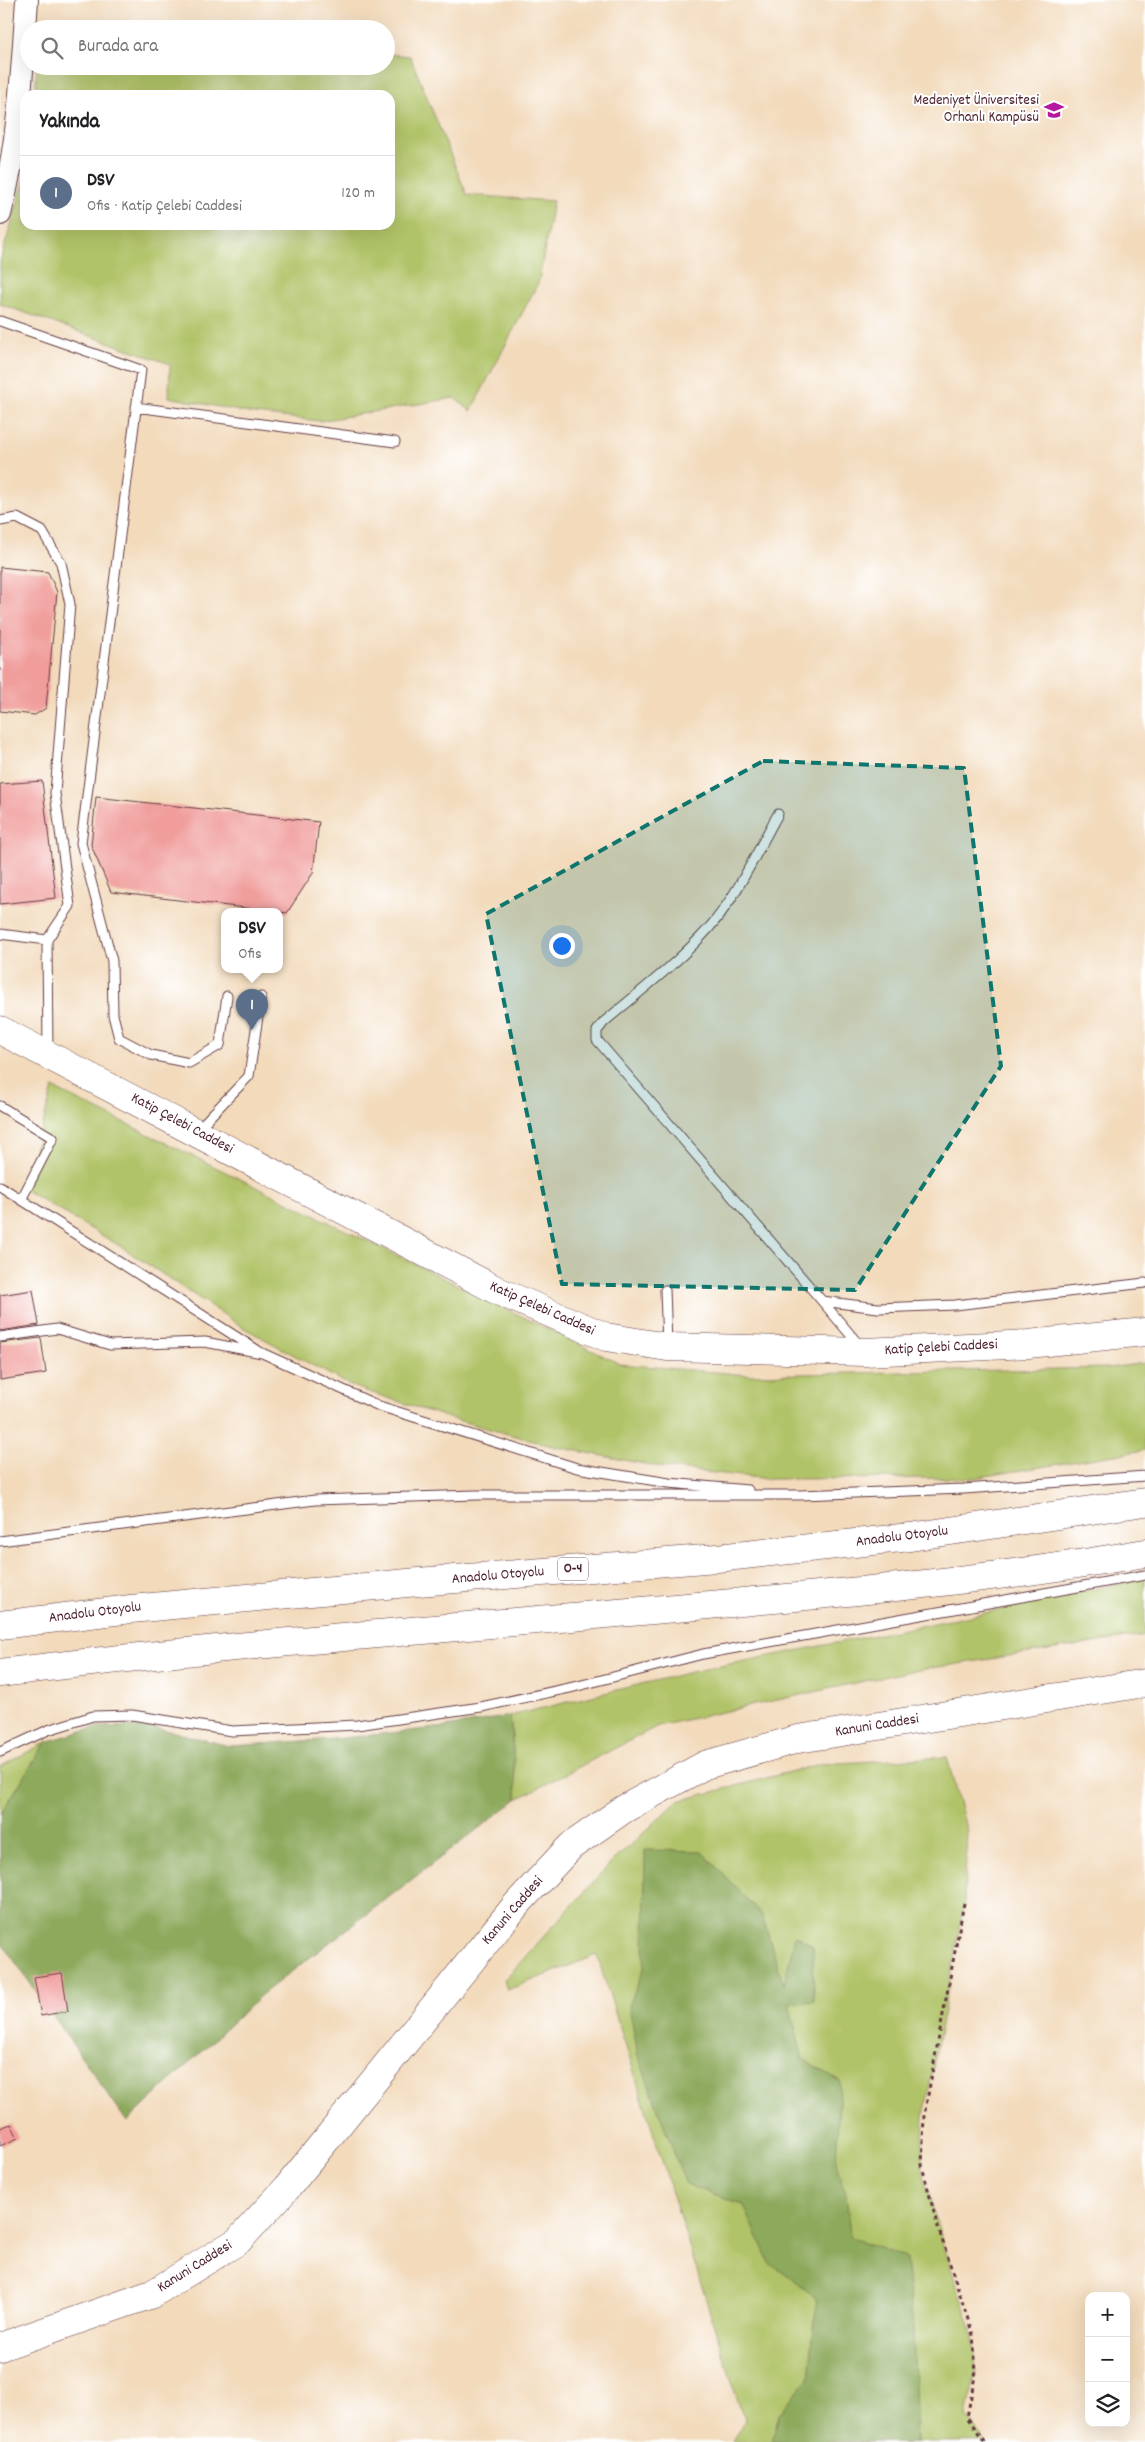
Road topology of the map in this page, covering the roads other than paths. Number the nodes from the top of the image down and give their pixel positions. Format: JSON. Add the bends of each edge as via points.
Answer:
{"nodes":[{"id":1,"x":27,"y":0,"type":"edge"},
{"id":2,"x":25,"y":20,"type":"edge"},
{"id":3,"x":21,"y":75,"type":"edge"},
{"id":4,"x":0,"y":214,"type":"edge"},
{"id":5,"x":0,"y":321,"type":"edge"},
{"id":6,"x":136,"y":407,"type":"junction"},
{"id":7,"x":395,"y":442,"type":"dead end"},
{"id":8,"x":0,"y":520,"type":"edge"},
{"id":9,"x":778,"y":814,"type":"dead end"},
{"id":10,"x":0,"y":934,"type":"edge"},
{"id":11,"x":47,"y":940,"type":"junction"},
{"id":12,"x":227,"y":996,"type":"dead end"},
{"id":13,"x":261,"y":997,"type":"dead end"},
{"id":14,"x":0,"y":1030,"type":"edge"},
{"id":15,"x":48,"y":1054,"type":"junction"},
{"id":16,"x":0,"y":1106,"type":"edge"},
{"id":17,"x":196,"y":1131,"type":"junction"},
{"id":18,"x":0,"y":1186,"type":"edge"},
{"id":19,"x":21,"y":1200,"type":"junction"},
{"id":20,"x":1145,"y":1283,"type":"edge"},
{"id":21,"x":665,"y":1290,"type":"dead end"},
{"id":22,"x":822,"y":1300,"type":"junction"},
{"id":23,"x":1145,"y":1332,"type":"edge"},
{"id":24,"x":0,"y":1337,"type":"edge"},
{"id":25,"x":667,"y":1347,"type":"junction"},
{"id":26,"x":262,"y":1352,"type":"junction"},
{"id":27,"x":865,"y":1352,"type":"junction"},
{"id":28,"x":1145,"y":1476,"type":"edge"},
{"id":29,"x":800,"y":1495,"type":"junction"},
{"id":30,"x":1145,"y":1502,"type":"edge"},
{"id":31,"x":0,"y":1542,"type":"edge"},
{"id":32,"x":1145,"y":1552,"type":"edge"},
{"id":33,"x":1145,"y":1575,"type":"edge"},
{"id":34,"x":0,"y":1625,"type":"edge"},
{"id":35,"x":0,"y":1673,"type":"edge"},
{"id":36,"x":1145,"y":1683,"type":"edge"},
{"id":37,"x":0,"y":1752,"type":"edge"},
{"id":38,"x":0,"y":2347,"type":"edge"}],
"edges":[{"from":1,"to":2,"type":"street"},
{"from":3,"to":4,"type":"street","via":[[10,180]]},
{"from":5,"to":6,"type":"lane","via":[[141,370]]},
{"from":6,"to":7,"type":"lane"},
{"from":6,"to":12,"type":"lane","via":[[81,843],[112,961],[113,1015],[119,1038],[151,1055],[189,1063],[220,1045]]},
{"from":8,"to":11,"type":"lane","via":[[18,518],[42,531],[61,563],[70,604],[55,793],[70,906]]},
{"from":9,"to":22,"type":"lane","via":[[710,928],[604,1022],[597,1031],[597,1040]]},
{"from":10,"to":11,"type":"lane"},
{"from":11,"to":15,"type":"lane"},
{"from":13,"to":17,"type":"lane","via":[[249,1076]]},
{"from":14,"to":15,"type":"main road","name":"Katip Çelebi Caddesi"},
{"from":15,"to":17,"type":"main road","name":"Katip Çelebi Caddesi"},
{"from":16,"to":19,"type":"lane","via":[[53,1138]]},
{"from":17,"to":25,"type":"main road","name":"Katip Çelebi Caddesi","via":[[500,1292],[606,1337]]},
{"from":18,"to":19,"type":"lane"},
{"from":19,"to":26,"type":"lane"},
{"from":20,"to":22,"type":"lane","via":[[955,1305],[878,1308]]},
{"from":21,"to":25,"type":"lane"},
{"from":22,"to":27,"type":"lane"},
{"from":23,"to":27,"type":"main road","name":"Katip Çelebi Caddesi","via":[[1028,1344]]},
{"from":24,"to":26,"type":"lane","via":[[56,1329],[110,1345],[205,1342]]},
{"from":25,"to":27,"type":"main road","name":"Katip Çelebi Caddesi"},
{"from":26,"to":29,"type":"lane","via":[[379,1406],[577,1468],[669,1483]]},
{"from":28,"to":29,"type":"lane","via":[[964,1489]]},
{"from":29,"to":31,"type":"lane","via":[[476,1495],[316,1500]]},
{"from":30,"to":34,"type":"main road","name":"Anadolu Otoyolu","number":"O-4","via":[[901,1538],[717,1558],[428,1581]]},
{"from":32,"to":35,"type":"main road","via":[[1080,1564],[778,1599],[153,1654]]},
{"from":33,"to":37,"type":"lane","via":[[703,1654],[481,1707],[356,1725],[232,1732],[132,1716],[93,1716],[48,1730]]},
{"from":36,"to":38,"type":"main road","name":"Kanuni Caddesi","via":[[798,1739],[705,1765],[624,1809],[571,1846],[517,1904],[287,2188],[238,2241],[152,2294]]}]}
